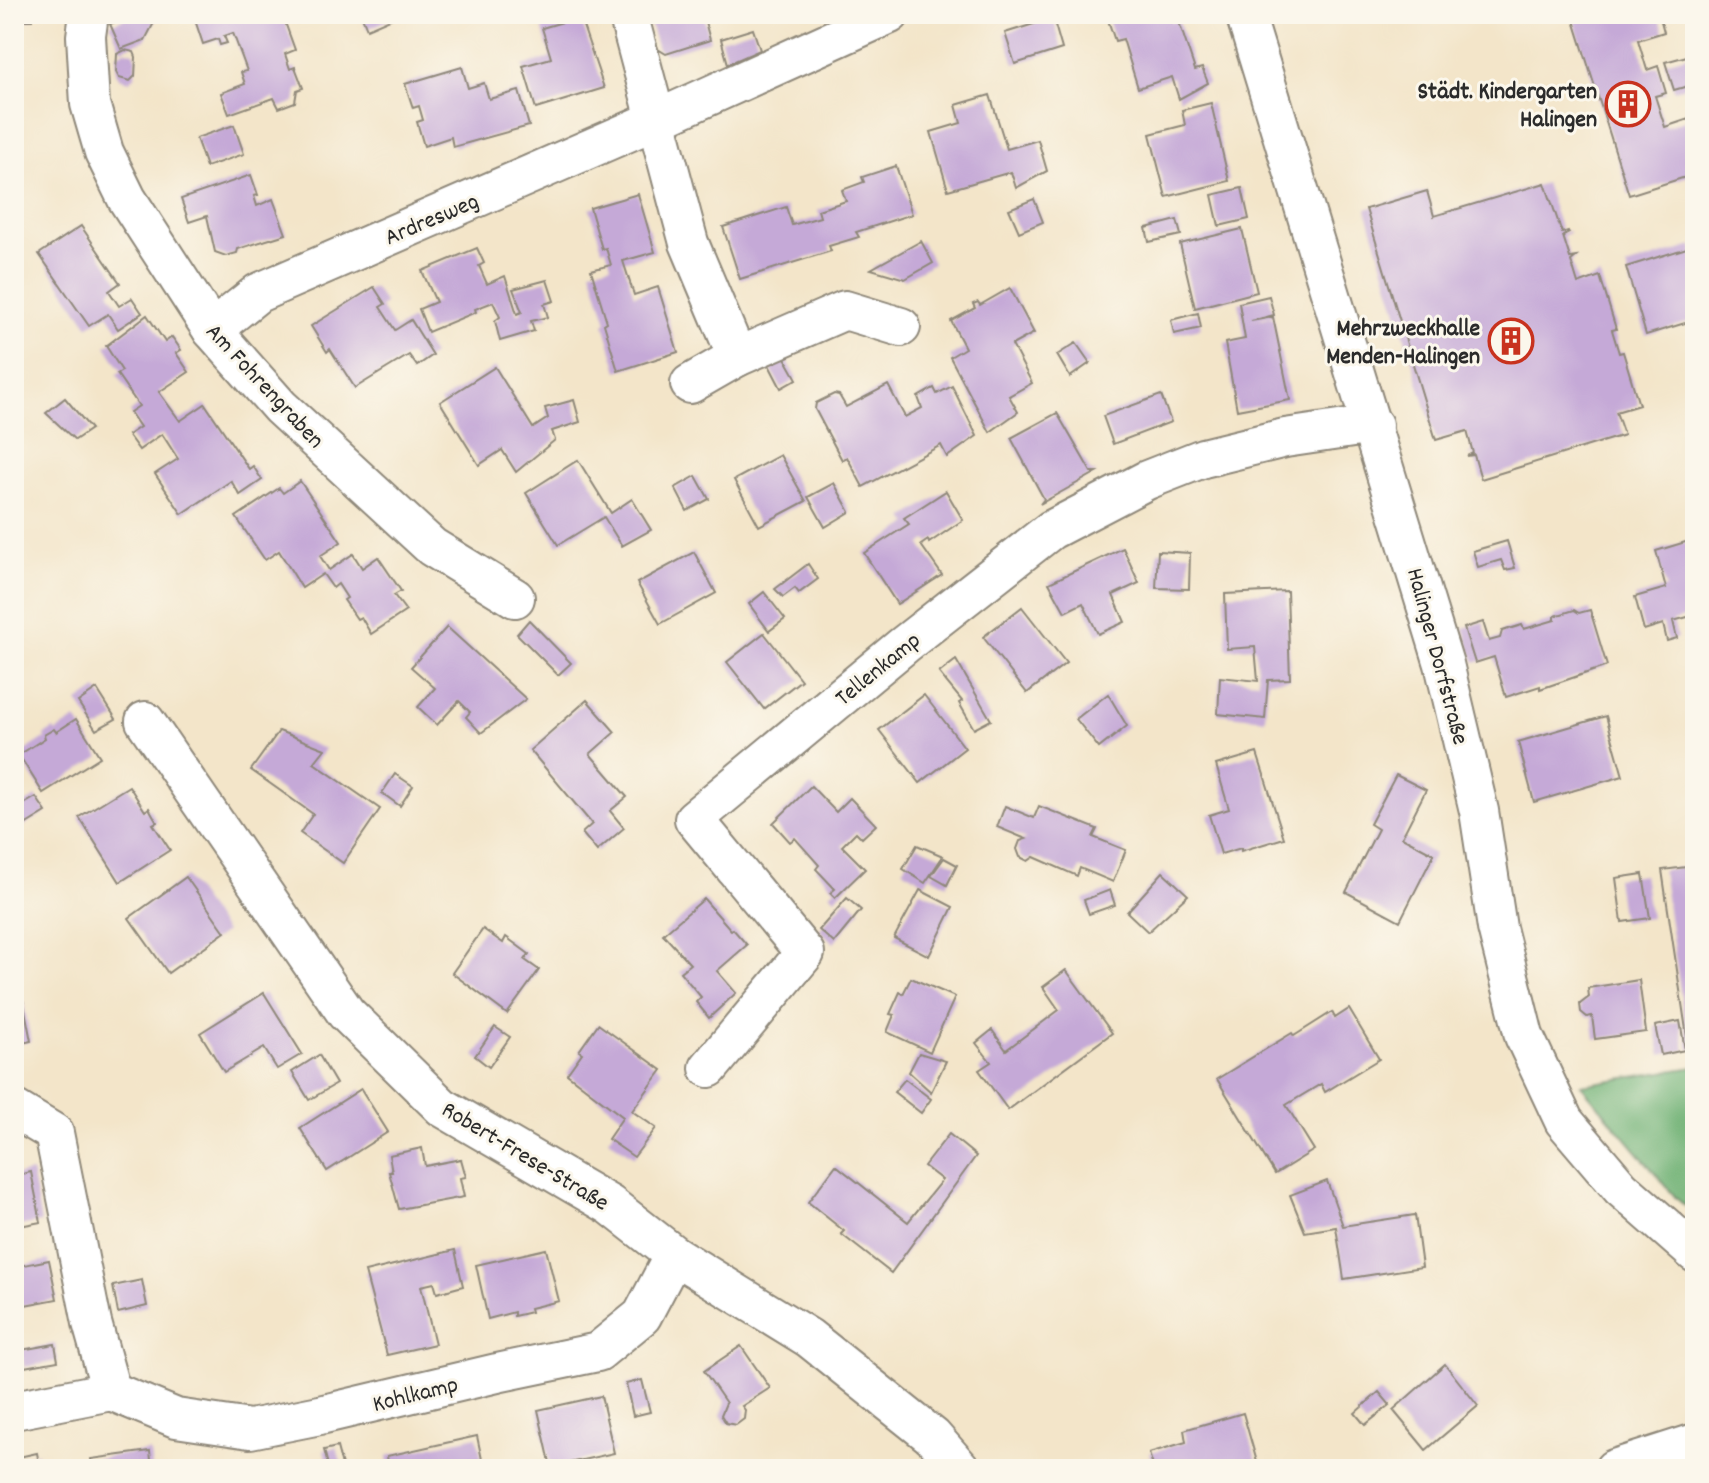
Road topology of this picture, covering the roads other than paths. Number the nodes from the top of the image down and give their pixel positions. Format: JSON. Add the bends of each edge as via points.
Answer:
{"nodes":[{"id":1,"x":89,"y":14,"type":"edge"},
{"id":2,"x":628,"y":14,"type":"edge"},
{"id":3,"x":890,"y":14,"type":"edge"},
{"id":4,"x":1245,"y":14,"type":"edge"},
{"id":5,"x":658,"y":119,"type":"junction"},
{"id":6,"x":901,"y":327,"type":"dead end"},
{"id":7,"x":212,"y":330,"type":"junction"},
{"id":8,"x":737,"y":357,"type":"junction"},
{"id":9,"x":690,"y":384,"type":"dead end"},
{"id":10,"x":1373,"y":425,"type":"junction"},
{"id":11,"x":515,"y":598,"type":"dead end"},
{"id":12,"x":145,"y":721,"type":"dead end"},
{"id":13,"x":709,"y":1068,"type":"dead end"},
{"id":14,"x":14,"y":1109,"type":"edge"},
{"id":15,"x":1695,"y":1253,"type":"edge"},
{"id":16,"x":674,"y":1255,"type":"junction"},
{"id":17,"x":111,"y":1391,"type":"junction"},
{"id":18,"x":14,"y":1410,"type":"edge"},
{"id":19,"x":1695,"y":1443,"type":"edge"},
{"id":20,"x":961,"y":1469,"type":"edge"},
{"id":21,"x":1614,"y":1469,"type":"edge"}],
"edges":[{"from":1,"to":7,"type":"street","name":"Am Fohrengraben","via":[[90,104],[104,152],[127,199]]},
{"from":2,"to":5,"type":"street"},
{"from":3,"to":5,"type":"street","name":"Ardresweg"},
{"from":4,"to":10,"type":"street","name":"Halinger Dorfstraße"},
{"from":5,"to":7,"type":"street","name":"Ardresweg","via":[[258,293]]},
{"from":5,"to":8,"type":"street","via":[[689,243]]},
{"from":6,"to":8,"type":"street","via":[[845,310]]},
{"from":7,"to":11,"type":"street","name":"Am Fohrengraben","via":[[280,407],[432,547]]},
{"from":8,"to":9,"type":"street"},
{"from":10,"to":13,"type":"street","name":"Tellenkamp","via":[[1285,438],[1203,458],[1147,480],[1051,530],[694,819],[805,953]]},
{"from":10,"to":15,"type":"street","name":"Halinger Dorfstraße","via":[[1444,664],[1524,1036],[1564,1121],[1621,1188]]},
{"from":12,"to":16,"type":"street","name":"Robert-Frese-Straße","via":[[346,1013],[442,1107],[610,1205]]},
{"from":14,"to":17,"type":"street","via":[[54,1133]]},
{"from":16,"to":17,"type":"street","name":"Kohlkamp","via":[[642,1316],[598,1352],[250,1429],[176,1418]]},
{"from":16,"to":20,"type":"street","name":"Robert-Frese-Straße","via":[[809,1338],[933,1437]]},
{"from":17,"to":18,"type":"street"},
{"from":19,"to":21,"type":"street"}]}
